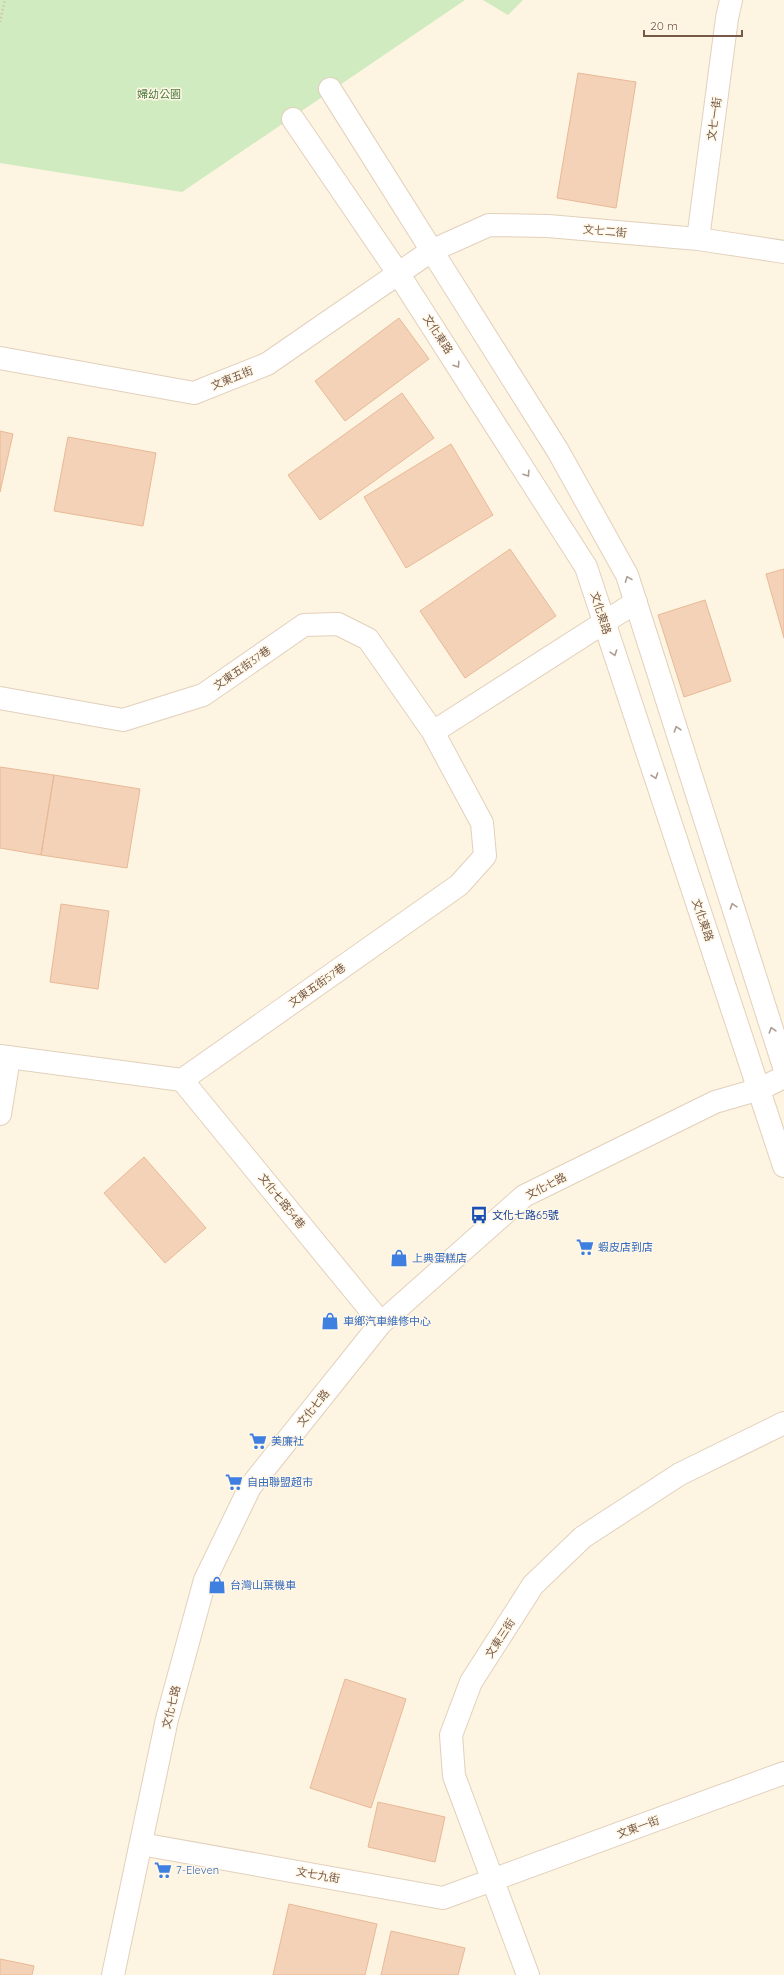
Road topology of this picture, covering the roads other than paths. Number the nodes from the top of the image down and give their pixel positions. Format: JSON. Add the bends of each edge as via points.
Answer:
{"nodes":[{"id":1,"x":732,"y":0,"type":"edge"},
{"id":2,"x":330,"y":90,"type":"dead end"},
{"id":3,"x":293,"y":119,"type":"dead end"},
{"id":4,"x":698,"y":239,"type":"junction"},
{"id":5,"x":431,"y":251,"type":"junction"},
{"id":6,"x":784,"y":252,"type":"edge"},
{"id":7,"x":398,"y":273,"type":"junction"},
{"id":8,"x":0,"y":358,"type":"edge"},
{"id":9,"x":636,"y":602,"type":"junction"},
{"id":10,"x":603,"y":621,"type":"junction"},
{"id":11,"x":0,"y":698,"type":"edge"},
{"id":12,"x":433,"y":732,"type":"junction"},
{"id":13,"x":5,"y":1057,"type":"edge"},
{"id":14,"x":784,"y":1067,"type":"edge"},
{"id":15,"x":784,"y":1077,"type":"edge"},
{"id":16,"x":182,"y":1080,"type":"junction"},
{"id":17,"x":760,"y":1089,"type":"junction"},
{"id":18,"x":0,"y":1114,"type":"edge"},
{"id":19,"x":784,"y":1166,"type":"edge"},
{"id":20,"x":381,"y":1323,"type":"junction"},
{"id":21,"x":784,"y":1422,"type":"edge"},
{"id":22,"x":784,"y":1773,"type":"edge"},
{"id":23,"x":141,"y":1844,"type":"junction"},
{"id":24,"x":492,"y":1881,"type":"junction"},
{"id":25,"x":113,"y":1975,"type":"edge"},
{"id":26,"x":528,"y":1975,"type":"edge"}],
"edges":[{"from":1,"to":4,"type":"street","name":"文七一街","via":[[727,18]]},
{"from":2,"to":5,"type":"street"},
{"from":3,"to":7,"type":"street","name":"文化東路"},
{"from":4,"to":5,"type":"street","name":"文七二街","via":[[548,226],[489,225]]},
{"from":4,"to":6,"type":"street","name":"文七二街"},
{"from":5,"to":7,"type":"street","name":"文東五街"},
{"from":9,"to":5,"type":"street","one_way":true,"via":[[627,575],[558,451]]},
{"from":7,"to":8,"type":"street","name":"文東五街","via":[[266,364],[194,393]]},
{"from":7,"to":10,"type":"street","name":"文化東路","one_way":true,"via":[[586,566]]},
{"from":9,"to":10,"type":"street"},
{"from":14,"to":9,"type":"street","one_way":true},
{"from":10,"to":12,"type":"street"},
{"from":10,"to":17,"type":"street","name":"文化東路","one_way":true},
{"from":11,"to":12,"type":"street","name":"文東五街37巷","via":[[123,720],[203,695],[304,625],[338,624],[368,639]]},
{"from":12,"to":16,"type":"street","name":"文東五街57巷","via":[[482,823],[485,856],[459,885]]},
{"from":13,"to":16,"type":"street"},
{"from":13,"to":18,"type":"street"},
{"from":15,"to":17,"type":"street","name":"文化七路"},
{"from":16,"to":20,"type":"street","name":"文化七路54巷"},
{"from":17,"to":19,"type":"street","name":"文化東路"},
{"from":17,"to":20,"type":"street","name":"文化七路","via":[[715,1102],[524,1196]]},
{"from":20,"to":23,"type":"street","name":"文化七路","via":[[250,1487],[205,1580],[167,1719]]},
{"from":21,"to":24,"type":"street","name":"文東三街","via":[[680,1474],[582,1538],[533,1585],[472,1682],[451,1735],[454,1776]]},
{"from":22,"to":24,"type":"street","name":"文東一街"},
{"from":23,"to":24,"type":"street","name":"文七九街","via":[[443,1898]]},
{"from":23,"to":25,"type":"street","name":"文化七路"},
{"from":24,"to":26,"type":"street","name":"文東三街"}]}
